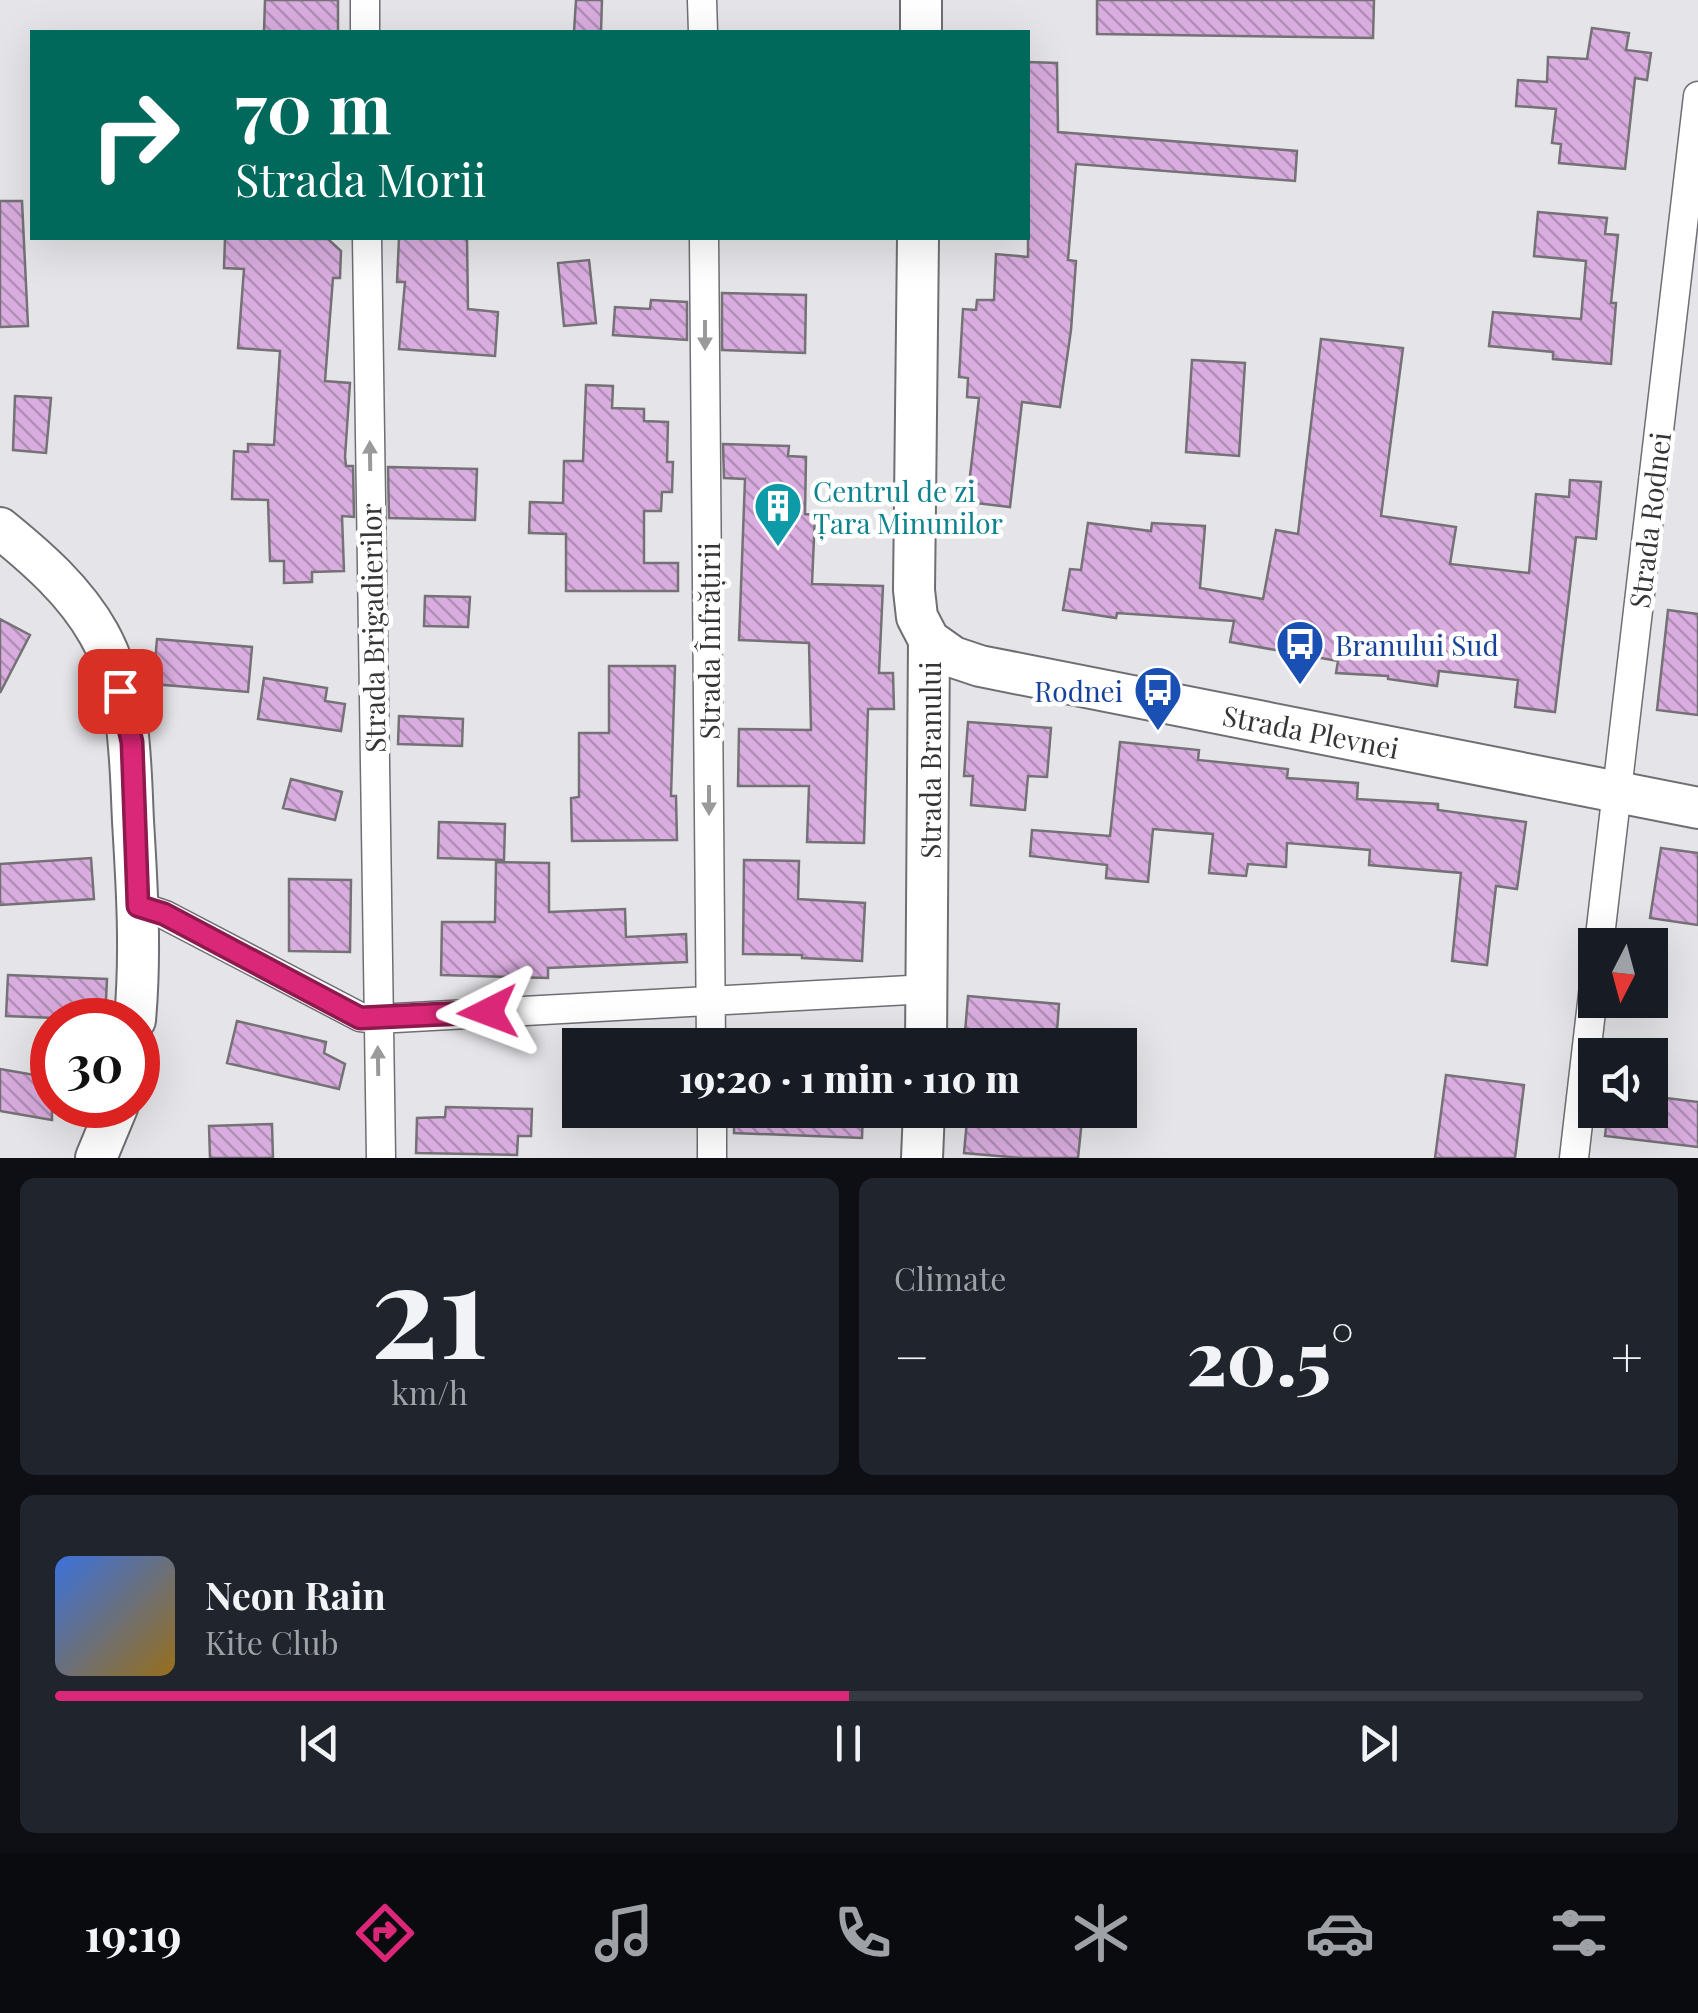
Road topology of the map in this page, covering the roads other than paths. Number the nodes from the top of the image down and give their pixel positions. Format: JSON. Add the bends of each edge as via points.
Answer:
{"nodes":[{"id":1,"x":364,"y":0,"type":"edge"},
{"id":2,"x":702,"y":0,"type":"edge"},
{"id":3,"x":921,"y":0,"type":"edge"},
{"id":4,"x":365,"y":30,"type":"edge"},
{"id":5,"x":702,"y":30,"type":"edge"},
{"id":6,"x":921,"y":30,"type":"edge"},
{"id":7,"x":1698,"y":96,"type":"edge"},
{"id":8,"x":368,"y":240,"type":"edge"},
{"id":9,"x":704,"y":240,"type":"edge"},
{"id":10,"x":918,"y":240,"type":"edge"},
{"id":11,"x":0,"y":528,"type":"edge"},
{"id":12,"x":930,"y":640,"type":"junction"},
{"id":13,"x":1617,"y":791,"type":"junction"},
{"id":14,"x":1698,"y":808,"type":"edge"},
{"id":15,"x":138,"y":906,"type":"junction"},
{"id":16,"x":1601,"y":928,"type":"edge"},
{"id":17,"x":928,"y":989,"type":"junction"},
{"id":18,"x":136,"y":998,"type":"edge"},
{"id":19,"x":710,"y":999,"type":"junction"},
{"id":20,"x":1590,"y":1018,"type":"edge"},
{"id":21,"x":377,"y":1019,"type":"junction"},
{"id":22,"x":711,"y":1028,"type":"edge"},
{"id":23,"x":927,"y":1028,"type":"edge"},
{"id":24,"x":108,"y":1128,"type":"edge"},
{"id":25,"x":712,"y":1128,"type":"edge"},
{"id":26,"x":923,"y":1128,"type":"edge"},
{"id":27,"x":96,"y":1158,"type":"edge"},
{"id":28,"x":380,"y":1158,"type":"edge"},
{"id":29,"x":712,"y":1158,"type":"edge"},
{"id":30,"x":922,"y":1158,"type":"edge"},
{"id":31,"x":1574,"y":1158,"type":"edge"}],
"edges":[{"from":1,"to":4,"type":"street"},
{"from":2,"to":5,"type":"street"},
{"from":3,"to":6,"type":"main road"},
{"from":7,"to":13,"type":"street","name":"Strada Rodnei"},
{"from":21,"to":8,"type":"street","name":"Strada Brigadierilor","one_way":true},
{"from":9,"to":19,"type":"street","name":"Strada Înfrățirii","one_way":true},
{"from":10,"to":12,"type":"main road","name":"Strada Branului","via":[[914,590],[917,617]]},
{"from":11,"to":15,"type":"main road","via":[[51,571],[99,634],[115,677],[132,742]]},
{"from":12,"to":13,"type":"main road","name":"Strada Plevnei","via":[[980,666]]},
{"from":12,"to":17,"type":"main road","name":"Strada Branului"},
{"from":13,"to":14,"type":"main road","name":"Strada Plevnei"},
{"from":13,"to":16,"type":"street","name":"Strada Rodnei"},
{"from":15,"to":18,"type":"main road"},
{"from":15,"to":21,"type":"street","via":[[360,1018]]},
{"from":17,"to":19,"type":"street"},
{"from":17,"to":23,"type":"main road","name":"Strada Branului"},
{"from":19,"to":21,"type":"street"},
{"from":19,"to":22,"type":"street","name":"Strada Înfrățirii"},
{"from":20,"to":31,"type":"street"},
{"from":28,"to":21,"type":"street","name":"Strada Brigadierilor","one_way":true},
{"from":24,"to":27,"type":"main road"},
{"from":25,"to":29,"type":"street"},
{"from":26,"to":30,"type":"main road"}]}
